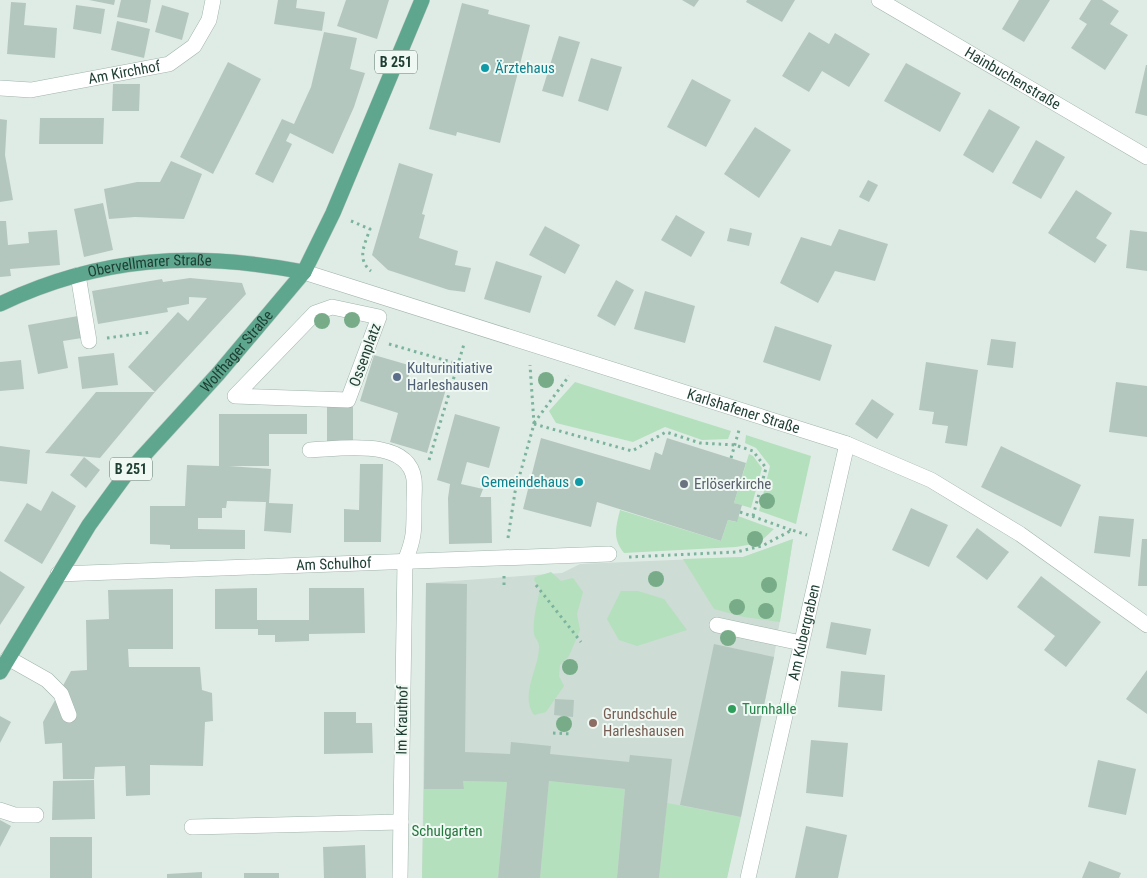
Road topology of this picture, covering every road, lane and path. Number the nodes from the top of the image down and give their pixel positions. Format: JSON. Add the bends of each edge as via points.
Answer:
{"nodes":[{"id":1,"x":213,"y":0,"type":"edge"},
{"id":2,"x":422,"y":0,"type":"edge"},
{"id":3,"x":879,"y":0,"type":"edge"},
{"id":4,"x":0,"y":88,"type":"edge"},
{"id":5,"x":1147,"y":157,"type":"edge"},
{"id":6,"x":333,"y":213,"type":"junction"},
{"id":7,"x":304,"y":272,"type":"junction"},
{"id":8,"x":374,"y":272,"type":"dead end"},
{"id":9,"x":78,"y":275,"type":"junction"},
{"id":10,"x":0,"y":304,"type":"edge"},
{"id":11,"x":470,"y":324,"type":"junction"},
{"id":12,"x":151,"y":332,"type":"dead end"},
{"id":13,"x":373,"y":339,"type":"junction"},
{"id":14,"x":89,"y":341,"type":"joint"},
{"id":15,"x":529,"y":342,"type":"junction"},
{"id":16,"x":582,"y":358,"type":"junction"},
{"id":17,"x":458,"y":364,"type":"junction"},
{"id":18,"x":534,"y":424,"type":"junction"},
{"id":19,"x":739,"y":432,"type":"dead end"},
{"id":20,"x":847,"y":444,"type":"junction"},
{"id":21,"x":735,"y":445,"type":"junction"},
{"id":22,"x":310,"y":450,"type":"dead end"},
{"id":23,"x":731,"y":458,"type":"dead end"},
{"id":24,"x":414,"y":478,"type":"junction"},
{"id":25,"x":740,"y":512,"type":"dead end"},
{"id":26,"x":753,"y":516,"type":"junction"},
{"id":27,"x":792,"y":530,"type":"junction"},
{"id":28,"x":823,"y":540,"type":"junction"},
{"id":29,"x":609,"y":554,"type":"joint"},
{"id":30,"x":505,"y":557,"type":"junction"},
{"id":31,"x":404,"y":562,"type":"junction"},
{"id":32,"x":58,"y":574,"type":"junction"},
{"id":33,"x":536,"y":585,"type":"dead end"},
{"id":34,"x":717,"y":625,"type":"dead end"},
{"id":35,"x":1147,"y":626,"type":"edge"},
{"id":36,"x":581,"y":642,"type":"dead end"},
{"id":37,"x":801,"y":643,"type":"junction"},
{"id":38,"x":8,"y":658,"type":"junction"},
{"id":39,"x":0,"y":672,"type":"edge"},
{"id":40,"x":69,"y":715,"type":"dead end"},
{"id":41,"x":552,"y":733,"type":"dead end"},
{"id":42,"x":571,"y":734,"type":"dead end"},
{"id":43,"x":0,"y":810,"type":"edge"},
{"id":44,"x":36,"y":815,"type":"dead end"},
{"id":45,"x":401,"y":822,"type":"junction"},
{"id":46,"x":192,"y":827,"type":"dead end"},
{"id":47,"x":400,"y":878,"type":"edge"},
{"id":48,"x":748,"y":878,"type":"edge"}],
"edges":[{"from":1,"to":4,"type":"street","name":"Am Kirchhof","via":[[209,20],[194,46],[168,64],[31,90]]},
{"from":2,"to":6,"type":"main road","name":"Wolfhager Straße","number":"B 251"},
{"from":3,"to":5,"type":"street","name":"Hainbuchenstraße"},
{"from":6,"to":7,"type":"main road","name":"Wolfhager Straße","number":"B 251"},
{"from":6,"to":8,"type":"path","via":[[370,229],[362,251],[363,260]]},
{"from":7,"to":9,"type":"main road","name":"Obervellmarer Straße","via":[[256,264],[194,260],[146,261]]},
{"from":7,"to":11,"type":"street","name":"Karlshafener Straße"},
{"from":7,"to":32,"type":"main road","name":"Wolfhager Straße","number":"B 251","via":[[218,374],[124,477]]},
{"from":9,"to":10,"type":"main road","name":"Obervellmarer Straße"},
{"from":9,"to":14,"type":"street"},
{"from":11,"to":15,"type":"street","name":"Karlshafener Straße"},
{"from":11,"to":17,"type":"path"},
{"from":12,"to":14,"type":"path"},
{"from":13,"to":13,"type":"street","name":"Ossenplatz","via":[[379,317],[332,306],[314,313],[235,396],[348,400]]},
{"from":13,"to":17,"type":"path"},
{"from":15,"to":16,"type":"street","name":"Karlshafener Straße"},
{"from":15,"to":18,"type":"path"},
{"from":16,"to":18,"type":"path"},
{"from":16,"to":20,"type":"street","name":"Karlshafener Straße"},
{"from":17,"to":24,"type":"path","via":[[433,453],[426,467]]},
{"from":18,"to":21,"type":"path","via":[[632,451],[666,432],[700,443]]},
{"from":18,"to":30,"type":"path","via":[[515,492]]},
{"from":19,"to":21,"type":"path"},
{"from":20,"to":28,"type":"street","name":"Am Kubergraben"},
{"from":20,"to":35,"type":"street","name":"Karlshafener Straße","via":[[931,480],[1012,529]]},
{"from":21,"to":23,"type":"path"},
{"from":21,"to":26,"type":"path","via":[[753,451],[766,468]]},
{"from":22,"to":24,"type":"street","via":[[378,448],[394,453],[406,462]]},
{"from":24,"to":31,"type":"street","via":[[414,539]]},
{"from":25,"to":26,"type":"path"},
{"from":26,"to":27,"type":"path"},
{"from":27,"to":28,"type":"path"},
{"from":27,"to":29,"type":"path","via":[[762,546],[736,552],[623,558]]},
{"from":28,"to":37,"type":"street","name":"Am Kubergraben"},
{"from":29,"to":30,"type":"street","name":"Am Schulhof"},
{"from":30,"to":31,"type":"street","name":"Am Schulhof"},
{"from":31,"to":32,"type":"street","name":"Am Schulhof"},
{"from":31,"to":45,"type":"street","name":"Im Krauthof"},
{"from":32,"to":38,"type":"main road","name":"Wolfhager Straße","number":"B 251"},
{"from":33,"to":36,"type":"path"},
{"from":34,"to":37,"type":"street"},
{"from":37,"to":48,"type":"street","name":"Am Kubergraben"},
{"from":38,"to":39,"type":"main road","name":"Wolfhager Straße","number":"B 251"},
{"from":38,"to":40,"type":"street","via":[[54,687],[61,694]]},
{"from":41,"to":42,"type":"path"},
{"from":43,"to":44,"type":"street","via":[[16,815]]},
{"from":45,"to":46,"type":"street"},
{"from":45,"to":47,"type":"street","name":"Im Krauthof"}]}
